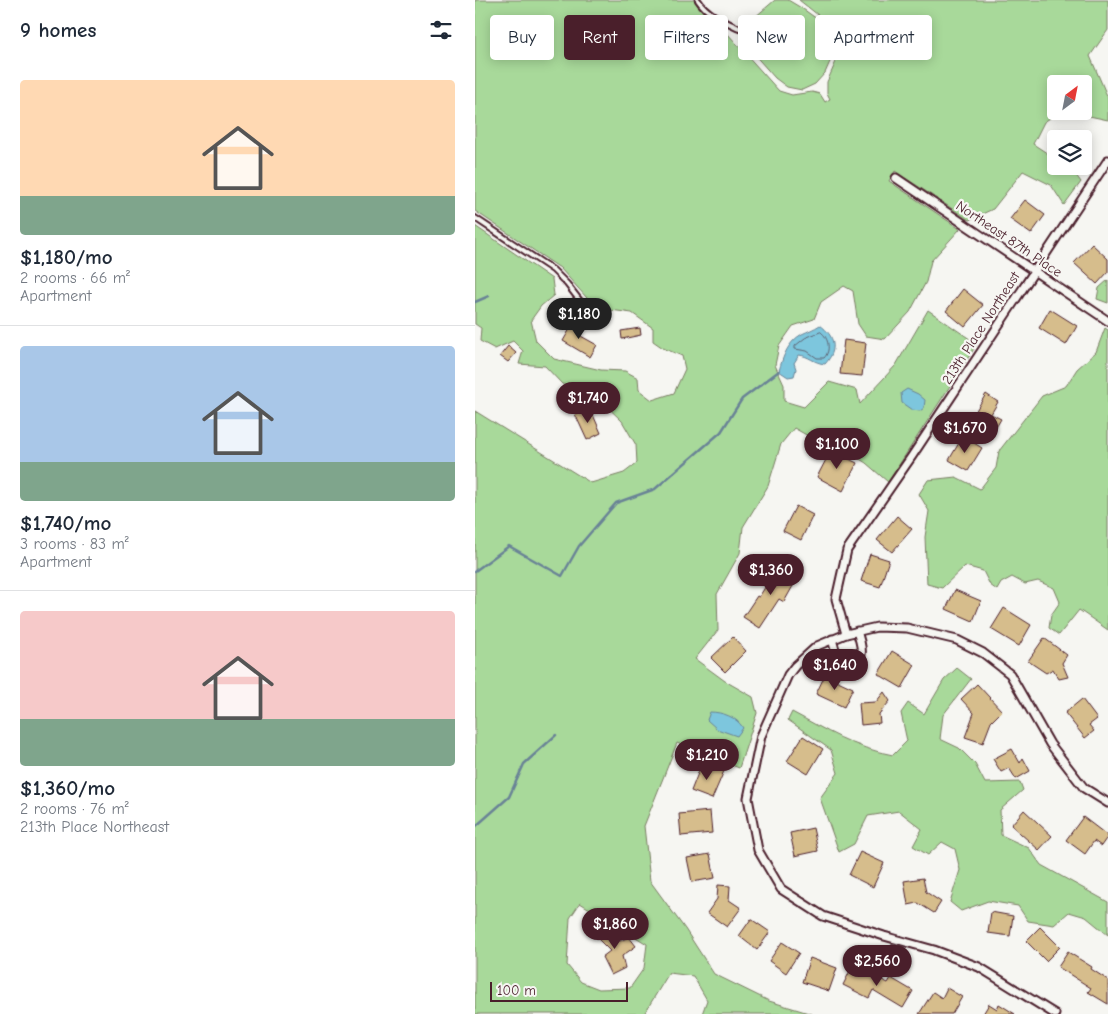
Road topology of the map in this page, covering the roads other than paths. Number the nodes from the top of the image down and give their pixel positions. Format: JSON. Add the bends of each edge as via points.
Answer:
{"nodes":[{"id":1,"x":698,"y":0,"type":"edge"},
{"id":2,"x":738,"y":28,"type":"edge"},
{"id":3,"x":1108,"y":160,"type":"edge"},
{"id":4,"x":896,"y":178,"type":"dead end"},
{"id":5,"x":475,"y":218,"type":"edge"},
{"id":6,"x":1034,"y":271,"type":"junction"},
{"id":7,"x":587,"y":310,"type":"dead end"},
{"id":8,"x":1108,"y":321,"type":"edge"},
{"id":9,"x":857,"y":631,"type":"junction"},
{"id":10,"x":846,"y":634,"type":"junction"},
{"id":11,"x":832,"y":639,"type":"junction"},
{"id":12,"x":1108,"y":803,"type":"edge"},
{"id":13,"x":1055,"y":1014,"type":"edge"}],
"edges":[{"from":1,"to":2,"type":"lane","via":[[719,18]]},
{"from":3,"to":6,"type":"street","name":"213th Place Northeast"},
{"from":4,"to":6,"type":"street","name":"Northeast 87th Place"},
{"from":5,"to":7,"type":"lane","via":[[553,270]]},
{"from":6,"to":8,"type":"street","name":"Northeast 87th Place"},
{"from":6,"to":10,"type":"street","name":"213th Place Northeast","via":[[847,550],[836,599]]},
{"from":9,"to":10,"type":"street"},
{"from":9,"to":11,"type":"street","via":[[861,654],[854,664],[839,660]]},
{"from":9,"to":12,"type":"street","via":[[877,627],[907,628],[957,640],[983,653],[1010,674],[1050,744],[1084,788]]},
{"from":10,"to":11,"type":"street"},
{"from":11,"to":13,"type":"street","via":[[804,656],[788,675],[761,736],[748,798],[758,850],[781,889],[823,916],[979,967]]}]}
